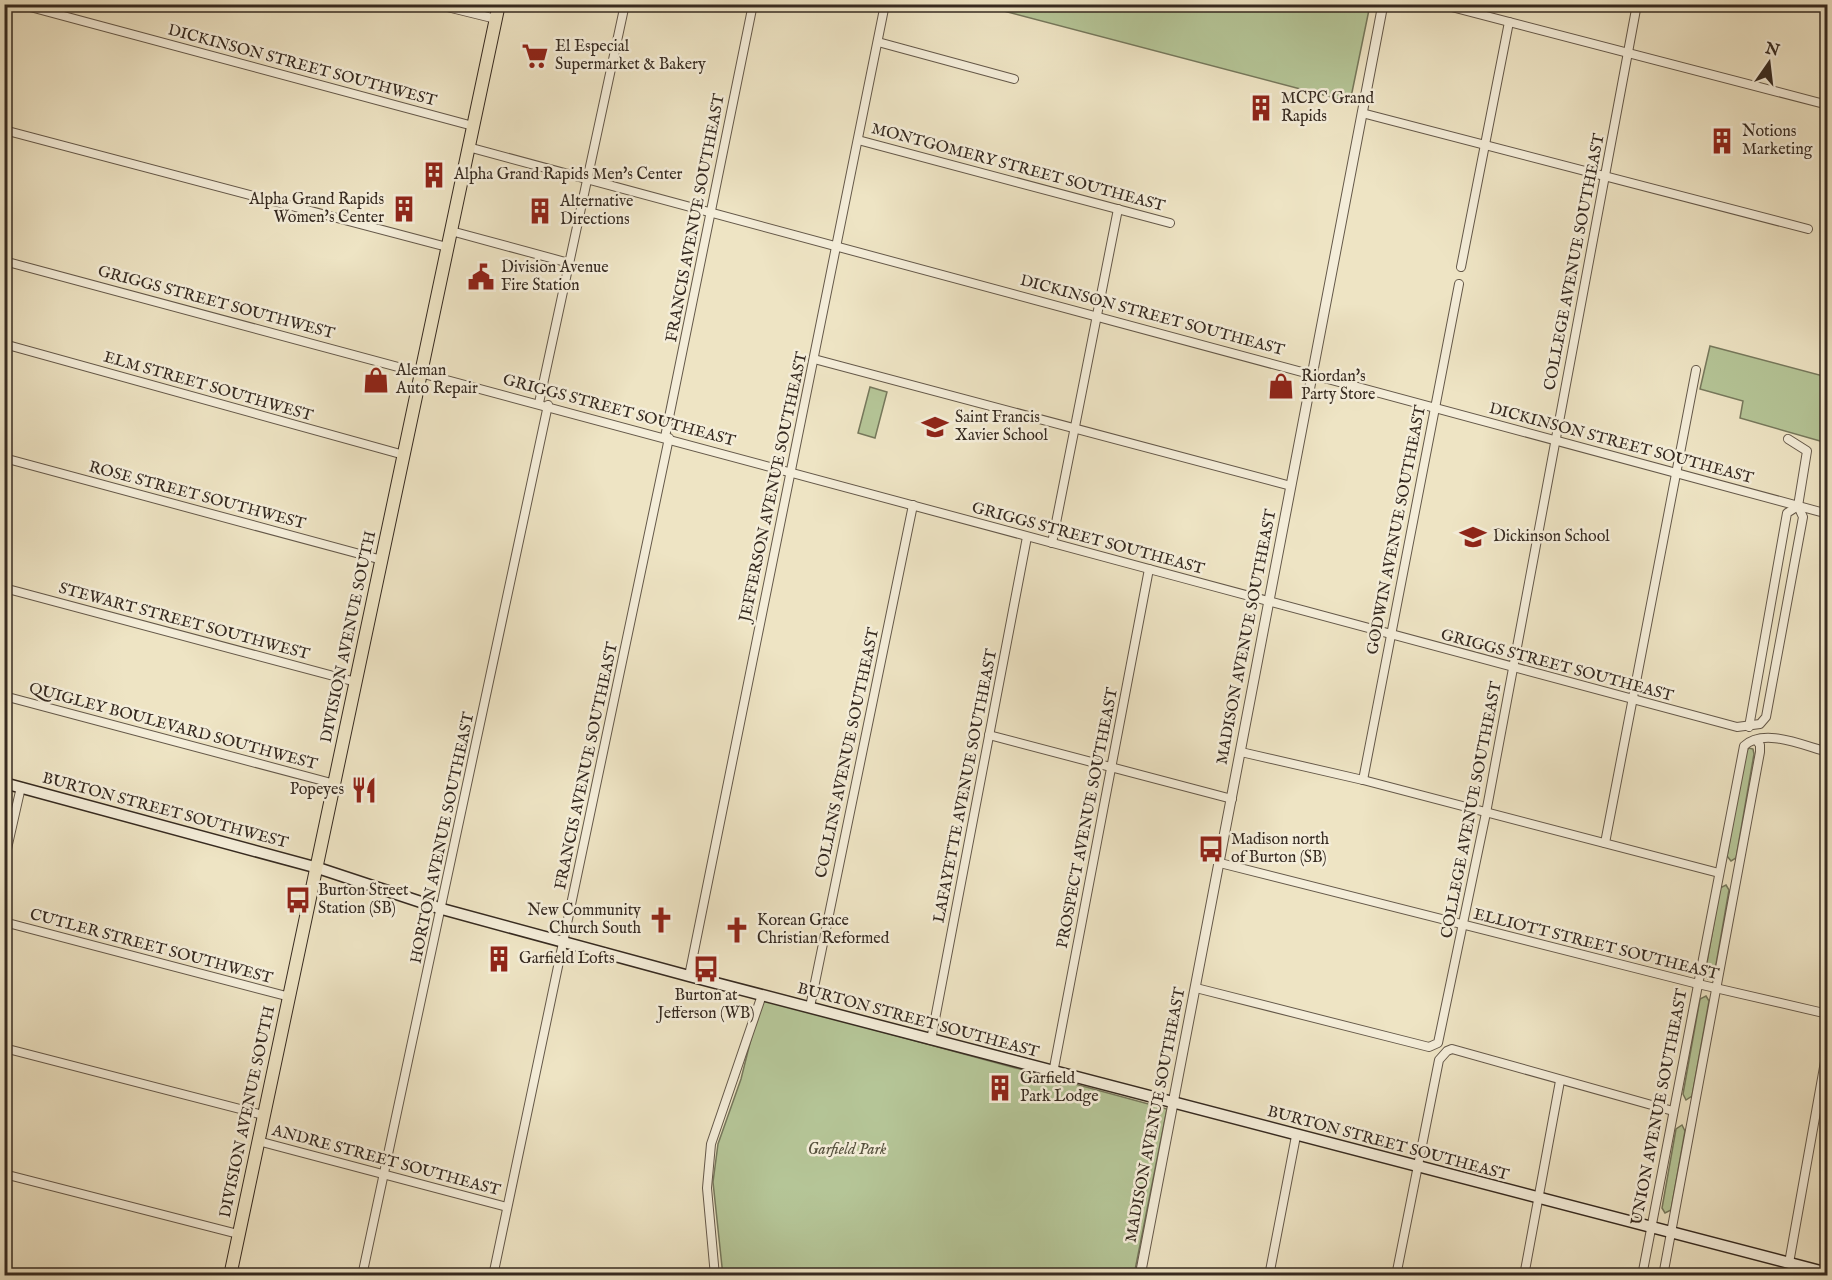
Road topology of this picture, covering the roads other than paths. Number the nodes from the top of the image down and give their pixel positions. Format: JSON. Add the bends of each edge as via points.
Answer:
{"nodes":[{"id":1,"x":19,"y":4,"type":"edge"},
{"id":2,"x":435,"y":4,"type":"edge"},
{"id":3,"x":499,"y":4,"type":"edge"},
{"id":4,"x":625,"y":4,"type":"edge"},
{"id":5,"x":753,"y":4,"type":"edge"},
{"id":6,"x":885,"y":4,"type":"edge"},
{"id":7,"x":1383,"y":4,"type":"edge"},
{"id":8,"x":1440,"y":4,"type":"edge"},
{"id":9,"x":1637,"y":4,"type":"edge"},
{"id":10,"x":496,"y":19,"type":"junction"},
{"id":11,"x":1509,"y":22,"type":"junction"},
{"id":12,"x":878,"y":42,"type":"junction"},
{"id":13,"x":1628,"y":53,"type":"junction"},
{"id":14,"x":1014,"y":79,"type":"dead end"},
{"id":15,"x":1827,"y":105,"type":"edge"},
{"id":16,"x":1362,"y":113,"type":"junction"},
{"id":17,"x":473,"y":126,"type":"junction"},
{"id":18,"x":4,"y":130,"type":"edge"},
{"id":19,"x":858,"y":140,"type":"junction"},
{"id":20,"x":1485,"y":144,"type":"junction"},
{"id":21,"x":468,"y":147,"type":"junction"},
{"id":22,"x":1605,"y":176,"type":"junction"},
{"id":23,"x":587,"y":179,"type":"junction"},
{"id":24,"x":1118,"y":209,"type":"junction"},
{"id":25,"x":711,"y":212,"type":"junction"},
{"id":26,"x":1170,"y":223,"type":"dead end"},
{"id":27,"x":1808,"y":229,"type":"dead end"},
{"id":28,"x":451,"y":231,"type":"junction"},
{"id":29,"x":837,"y":246,"type":"junction"},
{"id":30,"x":447,"y":247,"type":"junction"},
{"id":31,"x":4,"y":261,"type":"edge"},
{"id":32,"x":569,"y":263,"type":"junction"},
{"id":33,"x":1461,"y":267,"type":"dead end"},
{"id":34,"x":1460,"y":284,"type":"dead end"},
{"id":35,"x":1097,"y":317,"type":"junction"},
{"id":36,"x":4,"y":344,"type":"edge"},
{"id":37,"x":814,"y":359,"type":"junction"},
{"id":38,"x":1696,"y":370,"type":"dead end"},
{"id":39,"x":421,"y":371,"type":"junction"},
{"id":40,"x":1314,"y":373,"type":"junction"},
{"id":41,"x":539,"y":403,"type":"junction"},
{"id":42,"x":548,"y":405,"type":"junction"},
{"id":43,"x":1434,"y":408,"type":"junction"},
{"id":44,"x":1074,"y":428,"type":"junction"},
{"id":45,"x":667,"y":437,"type":"junction"},
{"id":46,"x":1788,"y":439,"type":"dead end"},
{"id":47,"x":1555,"y":440,"type":"junction"},
{"id":48,"x":404,"y":455,"type":"junction"},
{"id":49,"x":4,"y":458,"type":"edge"},
{"id":50,"x":790,"y":470,"type":"junction"},
{"id":51,"x":1677,"y":472,"type":"junction"},
{"id":52,"x":1291,"y":486,"type":"junction"},
{"id":53,"x":913,"y":505,"type":"junction"},
{"id":54,"x":1798,"y":506,"type":"junction"},
{"id":55,"x":1827,"y":514,"type":"edge"},
{"id":56,"x":1027,"y":537,"type":"junction"},
{"id":57,"x":1052,"y":543,"type":"junction"},
{"id":58,"x":382,"y":560,"type":"junction"},
{"id":59,"x":1149,"y":569,"type":"junction"},
{"id":60,"x":4,"y":588,"type":"edge"},
{"id":61,"x":1268,"y":602,"type":"junction"},
{"id":62,"x":1390,"y":636,"type":"junction"},
{"id":63,"x":1513,"y":668,"type":"junction"},
{"id":64,"x":356,"y":682,"type":"junction"},
{"id":65,"x":4,"y":696,"type":"edge"},
{"id":66,"x":1632,"y":699,"type":"junction"},
{"id":67,"x":1749,"y":727,"type":"junction"},
{"id":68,"x":989,"y":735,"type":"junction"},
{"id":69,"x":1756,"y":740,"type":"junction"},
{"id":70,"x":1241,"y":752,"type":"junction"},
{"id":71,"x":1827,"y":752,"type":"edge"},
{"id":72,"x":1112,"y":766,"type":"junction"},
{"id":73,"x":1363,"y":780,"type":"junction"},
{"id":74,"x":4,"y":783,"type":"edge"},
{"id":75,"x":335,"y":784,"type":"junction"},
{"id":76,"x":21,"y":787,"type":"junction"},
{"id":77,"x":1232,"y":799,"type":"junction"},
{"id":78,"x":1486,"y":813,"type":"junction"},
{"id":79,"x":1605,"y":843,"type":"junction"},
{"id":80,"x":4,"y":862,"type":"edge"},
{"id":81,"x":1220,"y":863,"type":"junction"},
{"id":82,"x":318,"y":868,"type":"junction"},
{"id":83,"x":1719,"y":873,"type":"junction"},
{"id":84,"x":442,"y":909,"type":"junction"},
{"id":85,"x":4,"y":922,"type":"edge"},
{"id":86,"x":1464,"y":926,"type":"junction"},
{"id":87,"x":564,"y":942,"type":"junction"},
{"id":88,"x":689,"y":976,"type":"junction"},
{"id":89,"x":1698,"y":984,"type":"junction"},
{"id":90,"x":1196,"y":988,"type":"junction"},
{"id":91,"x":1716,"y":988,"type":"junction"},
{"id":92,"x":762,"y":995,"type":"junction"},
{"id":93,"x":290,"y":997,"type":"junction"},
{"id":94,"x":810,"y":1008,"type":"junction"},
{"id":95,"x":1827,"y":1014,"type":"edge"},
{"id":96,"x":931,"y":1040,"type":"junction"},
{"id":97,"x":1827,"y":1045,"type":"edge"},
{"id":98,"x":4,"y":1048,"type":"edge"},
{"id":99,"x":1053,"y":1073,"type":"junction"},
{"id":100,"x":1560,"y":1080,"type":"junction"},
{"id":101,"x":1173,"y":1104,"type":"junction"},
{"id":102,"x":1673,"y":1111,"type":"junction"},
{"id":103,"x":263,"y":1115,"type":"junction"},
{"id":104,"x":1296,"y":1136,"type":"junction"},
{"id":105,"x":258,"y":1141,"type":"junction"},
{"id":106,"x":1416,"y":1167,"type":"junction"},
{"id":107,"x":383,"y":1173,"type":"junction"},
{"id":108,"x":4,"y":1174,"type":"edge"},
{"id":109,"x":1539,"y":1199,"type":"junction"},
{"id":110,"x":507,"y":1207,"type":"junction"},
{"id":111,"x":1651,"y":1229,"type":"junction"},
{"id":112,"x":238,"y":1234,"type":"junction"},
{"id":113,"x":1672,"y":1234,"type":"junction"},
{"id":114,"x":1789,"y":1263,"type":"junction"},
{"id":115,"x":1827,"y":1273,"type":"edge"},
{"id":116,"x":230,"y":1275,"type":"edge"},
{"id":117,"x":362,"y":1275,"type":"edge"},
{"id":118,"x":493,"y":1275,"type":"edge"},
{"id":119,"x":715,"y":1275,"type":"edge"},
{"id":120,"x":1140,"y":1275,"type":"edge"},
{"id":121,"x":1269,"y":1275,"type":"edge"},
{"id":122,"x":1396,"y":1275,"type":"edge"},
{"id":123,"x":1524,"y":1275,"type":"edge"},
{"id":124,"x":1642,"y":1275,"type":"edge"},
{"id":125,"x":1663,"y":1275,"type":"edge"}],
"edges":[{"from":1,"to":17,"type":"street","name":"DICKINSON STREET SOUTHWEST"},
{"from":2,"to":10,"type":"street"},
{"from":3,"to":10,"type":"main road","name":"DIVISION AVENUE SOUTH"},
{"from":4,"to":23,"type":"street"},
{"from":5,"to":25,"type":"street","name":"FRANCIS AVENUE SOUTHEAST"},
{"from":6,"to":12,"type":"street","name":"JEFFERSON AVENUE SOUTHEAST"},
{"from":7,"to":16,"type":"street","name":"MADISON AVENUE SOUTHEAST"},
{"from":8,"to":11,"type":"street"},
{"from":9,"to":13,"type":"street","name":"COLLEGE AVENUE SOUTHEAST"},
{"from":10,"to":17,"type":"main road","name":"DIVISION AVENUE SOUTH"},
{"from":11,"to":13,"type":"street"},
{"from":11,"to":20,"type":"street"},
{"from":12,"to":14,"type":"street"},
{"from":12,"to":19,"type":"street","name":"JEFFERSON AVENUE SOUTHEAST"},
{"from":13,"to":15,"type":"street"},
{"from":13,"to":22,"type":"street","name":"COLLEGE AVENUE SOUTHEAST"},
{"from":16,"to":20,"type":"street"},
{"from":16,"to":40,"type":"street","name":"MADISON AVENUE SOUTHEAST"},
{"from":17,"to":21,"type":"main road","name":"DIVISION AVENUE SOUTH"},
{"from":18,"to":30,"type":"street"},
{"from":19,"to":24,"type":"street","name":"MONTGOMERY STREET SOUTHEAST"},
{"from":19,"to":29,"type":"street","name":"JEFFERSON AVENUE SOUTHEAST"},
{"from":20,"to":22,"type":"street"},
{"from":20,"to":33,"type":"street"},
{"from":21,"to":23,"type":"street","name":"DICKINSON STREET SOUTHEAST"},
{"from":21,"to":28,"type":"main road","name":"DIVISION AVENUE SOUTH"},
{"from":22,"to":27,"type":"street"},
{"from":22,"to":47,"type":"street","name":"COLLEGE AVENUE SOUTHEAST"},
{"from":23,"to":25,"type":"street","name":"DICKINSON STREET SOUTHEAST"},
{"from":23,"to":32,"type":"street"},
{"from":24,"to":26,"type":"street","name":"MONTGOMERY STREET SOUTHEAST"},
{"from":24,"to":35,"type":"street"},
{"from":25,"to":29,"type":"street","name":"DICKINSON STREET SOUTHEAST"},
{"from":25,"to":45,"type":"street","name":"FRANCIS AVENUE SOUTHEAST"},
{"from":28,"to":30,"type":"main road","name":"DIVISION AVENUE SOUTH"},
{"from":28,"to":32,"type":"street"},
{"from":29,"to":35,"type":"street","name":"DICKINSON STREET SOUTHEAST"},
{"from":29,"to":37,"type":"street","name":"JEFFERSON AVENUE SOUTHEAST"},
{"from":30,"to":39,"type":"main road","name":"DIVISION AVENUE SOUTH"},
{"from":31,"to":39,"type":"street","name":"GRIGGS STREET SOUTHWEST"},
{"from":32,"to":41,"type":"street"},
{"from":34,"to":43,"type":"street","name":"GODWIN AVENUE SOUTHEAST"},
{"from":35,"to":40,"type":"street","name":"DICKINSON STREET SOUTHEAST"},
{"from":35,"to":44,"type":"street"},
{"from":36,"to":48,"type":"street","name":"ELM STREET SOUTHWEST"},
{"from":37,"to":44,"type":"street"},
{"from":37,"to":50,"type":"street","name":"JEFFERSON AVENUE SOUTHEAST"},
{"from":38,"to":51,"type":"street"},
{"from":39,"to":41,"type":"street","name":"GRIGGS STREET SOUTHEAST"},
{"from":39,"to":48,"type":"main road","name":"DIVISION AVENUE SOUTH"},
{"from":40,"to":43,"type":"street","name":"DICKINSON STREET SOUTHEAST"},
{"from":40,"to":52,"type":"street","name":"MADISON AVENUE SOUTHEAST"},
{"from":41,"to":42,"type":"street","name":"GRIGGS STREET SOUTHEAST"},
{"from":42,"to":45,"type":"street","name":"GRIGGS STREET SOUTHEAST"},
{"from":42,"to":84,"type":"street","name":"HORTON AVENUE SOUTHEAST"},
{"from":43,"to":47,"type":"street","name":"DICKINSON STREET SOUTHEAST"},
{"from":43,"to":62,"type":"street","name":"GODWIN AVENUE SOUTHEAST"},
{"from":44,"to":52,"type":"street"},
{"from":44,"to":57,"type":"street"},
{"from":45,"to":50,"type":"street","name":"GRIGGS STREET SOUTHEAST"},
{"from":45,"to":87,"type":"street","name":"FRANCIS AVENUE SOUTHEAST"},
{"from":46,"to":54,"type":"street","via":[[1807,451]]},
{"from":47,"to":51,"type":"street","name":"DICKINSON STREET SOUTHEAST"},
{"from":47,"to":63,"type":"street","name":"COLLEGE AVENUE SOUTHEAST"},
{"from":48,"to":58,"type":"main road","name":"DIVISION AVENUE SOUTH"},
{"from":49,"to":58,"type":"street","name":"ROSE STREET SOUTHWEST"},
{"from":50,"to":53,"type":"street","name":"GRIGGS STREET SOUTHEAST"},
{"from":50,"to":88,"type":"street","name":"JEFFERSON AVENUE SOUTHEAST"},
{"from":51,"to":54,"type":"street","name":"DICKINSON STREET SOUTHEAST"},
{"from":51,"to":66,"type":"street"},
{"from":52,"to":61,"type":"street","name":"MADISON AVENUE SOUTHEAST"},
{"from":53,"to":56,"type":"street","name":"GRIGGS STREET SOUTHEAST"},
{"from":53,"to":94,"type":"street","name":"COLLINS AVENUE SOUTHEAST"},
{"from":54,"to":55,"type":"street","name":"DICKINSON STREET SOUTHEAST"},
{"from":54,"to":67,"type":"street","via":[[1787,513]]},
{"from":54,"to":67,"type":"street","via":[[1803,517],[1766,717]]},
{"from":56,"to":57,"type":"street","name":"GRIGGS STREET SOUTHEAST"},
{"from":56,"to":68,"type":"street","name":"LAFAYETTE AVENUE SOUTHEAST"},
{"from":57,"to":59,"type":"street","name":"GRIGGS STREET SOUTHEAST"},
{"from":58,"to":64,"type":"main road","name":"DIVISION AVENUE SOUTH"},
{"from":59,"to":61,"type":"street","name":"GRIGGS STREET SOUTHEAST"},
{"from":59,"to":72,"type":"street","name":"PROSPECT AVENUE SOUTHEAST"},
{"from":60,"to":64,"type":"street","name":"STEWART STREET SOUTHWEST"},
{"from":61,"to":62,"type":"street","name":"GRIGGS STREET SOUTHEAST"},
{"from":61,"to":70,"type":"street","name":"MADISON AVENUE SOUTHEAST"},
{"from":62,"to":63,"type":"street","name":"GRIGGS STREET SOUTHEAST"},
{"from":62,"to":73,"type":"street","name":"GODWIN AVENUE SOUTHEAST"},
{"from":63,"to":66,"type":"street","name":"GRIGGS STREET SOUTHEAST"},
{"from":63,"to":78,"type":"street","name":"COLLEGE AVENUE SOUTHEAST"},
{"from":64,"to":75,"type":"main road","name":"DIVISION AVENUE SOUTH"},
{"from":65,"to":75,"type":"street","name":"QUIGLEY BOULEVARD SOUTHWEST"},
{"from":66,"to":67,"type":"street","name":"GRIGGS STREET SOUTHEAST"},
{"from":66,"to":79,"type":"street"},
{"from":68,"to":72,"type":"street"},
{"from":68,"to":96,"type":"street","name":"LAFAYETTE AVENUE SOUTHEAST"},
{"from":69,"to":71,"type":"street","via":[[1770,738]]},
{"from":69,"to":83,"type":"street","name":"UNION AVENUE SOUTHEAST","via":[[1744,746]]},
{"from":69,"to":91,"type":"street","via":[[1760,752]]},
{"from":70,"to":73,"type":"street"},
{"from":70,"to":77,"type":"street","name":"MADISON AVENUE SOUTHEAST"},
{"from":72,"to":77,"type":"street"},
{"from":72,"to":99,"type":"street","name":"PROSPECT AVENUE SOUTHEAST"},
{"from":73,"to":78,"type":"street"},
{"from":74,"to":76,"type":"main road","name":"BURTON STREET SOUTHWEST"},
{"from":75,"to":82,"type":"main road","name":"DIVISION AVENUE SOUTH"},
{"from":76,"to":80,"type":"street"},
{"from":76,"to":82,"type":"main road","name":"BURTON STREET SOUTHWEST"},
{"from":77,"to":81,"type":"street","name":"MADISON AVENUE SOUTHEAST"},
{"from":78,"to":79,"type":"street"},
{"from":78,"to":86,"type":"street","name":"COLLEGE AVENUE SOUTHEAST"},
{"from":79,"to":83,"type":"street"},
{"from":81,"to":86,"type":"street","name":"ELLIOTT STREET SOUTHEAST"},
{"from":81,"to":90,"type":"street","name":"MADISON AVENUE SOUTHEAST"},
{"from":82,"to":84,"type":"main road","name":"BURTON STREET SOUTHEAST"},
{"from":82,"to":93,"type":"main road","name":"DIVISION AVENUE SOUTH"},
{"from":83,"to":89,"type":"street","name":"UNION AVENUE SOUTHEAST"},
{"from":84,"to":87,"type":"main road","name":"BURTON STREET SOUTHEAST"},
{"from":84,"to":107,"type":"street","name":"HORTON AVENUE SOUTHEAST"},
{"from":85,"to":93,"type":"street","name":"CUTLER STREET SOUTHWEST"},
{"from":86,"to":89,"type":"street","name":"ELLIOTT STREET SOUTHEAST"},
{"from":86,"to":90,"type":"street","name":"COLLEGE AVENUE SOUTHEAST","via":[[1439,1039],[1429,1047]]},
{"from":87,"to":88,"type":"main road","name":"BURTON STREET SOUTHEAST"},
{"from":87,"to":110,"type":"street","name":"FRANCIS AVENUE SOUTHEAST"},
{"from":88,"to":92,"type":"main road","name":"BURTON STREET SOUTHEAST"},
{"from":89,"to":91,"type":"street","name":"ELLIOTT STREET SOUTHEAST"},
{"from":89,"to":102,"type":"street","name":"UNION AVENUE SOUTHEAST"},
{"from":90,"to":101,"type":"street","name":"MADISON AVENUE SOUTHEAST"},
{"from":91,"to":95,"type":"street","name":"ELLIOTT STREET SOUTHEAST"},
{"from":91,"to":113,"type":"street"},
{"from":92,"to":94,"type":"main road","name":"BURTON STREET SOUTHEAST"},
{"from":92,"to":119,"type":"street","via":[[711,1144],[706,1188]]},
{"from":93,"to":103,"type":"main road","name":"DIVISION AVENUE SOUTH"},
{"from":94,"to":96,"type":"main road","name":"BURTON STREET SOUTHEAST"},
{"from":96,"to":99,"type":"main road","name":"BURTON STREET SOUTHEAST"},
{"from":97,"to":114,"type":"street"},
{"from":98,"to":103,"type":"street"},
{"from":99,"to":101,"type":"main road","name":"BURTON STREET SOUTHEAST"},
{"from":100,"to":102,"type":"street"},
{"from":100,"to":106,"type":"street","via":[[1452,1049],[1447,1051],[1439,1060]]},
{"from":100,"to":109,"type":"street"},
{"from":101,"to":104,"type":"main road","name":"BURTON STREET SOUTHEAST"},
{"from":101,"to":120,"type":"street","name":"MADISON AVENUE SOUTHEAST"},
{"from":102,"to":111,"type":"street","name":"UNION AVENUE SOUTHEAST"},
{"from":103,"to":105,"type":"main road","name":"DIVISION AVENUE SOUTH"},
{"from":104,"to":106,"type":"main road","name":"BURTON STREET SOUTHEAST"},
{"from":104,"to":121,"type":"street"},
{"from":105,"to":107,"type":"street","name":"ANDRE STREET SOUTHEAST"},
{"from":105,"to":112,"type":"main road","name":"DIVISION AVENUE SOUTH"},
{"from":106,"to":109,"type":"main road","name":"BURTON STREET SOUTHEAST"},
{"from":106,"to":122,"type":"street"},
{"from":107,"to":110,"type":"street","name":"ANDRE STREET SOUTHEAST"},
{"from":107,"to":117,"type":"street","name":"HORTON AVENUE SOUTHEAST"},
{"from":108,"to":112,"type":"street"},
{"from":109,"to":111,"type":"main road","name":"BURTON STREET SOUTHEAST"},
{"from":109,"to":123,"type":"street"},
{"from":110,"to":118,"type":"street","name":"FRANCIS AVENUE SOUTHEAST"},
{"from":111,"to":113,"type":"main road","name":"BURTON STREET SOUTHEAST"},
{"from":111,"to":124,"type":"street","name":"UNION AVENUE SOUTHEAST"},
{"from":112,"to":116,"type":"main road","name":"DIVISION AVENUE SOUTH"},
{"from":113,"to":114,"type":"main road","name":"BURTON STREET SOUTHEAST"},
{"from":113,"to":125,"type":"street"},
{"from":114,"to":115,"type":"main road","name":"BURTON STREET SOUTHEAST"}]}
